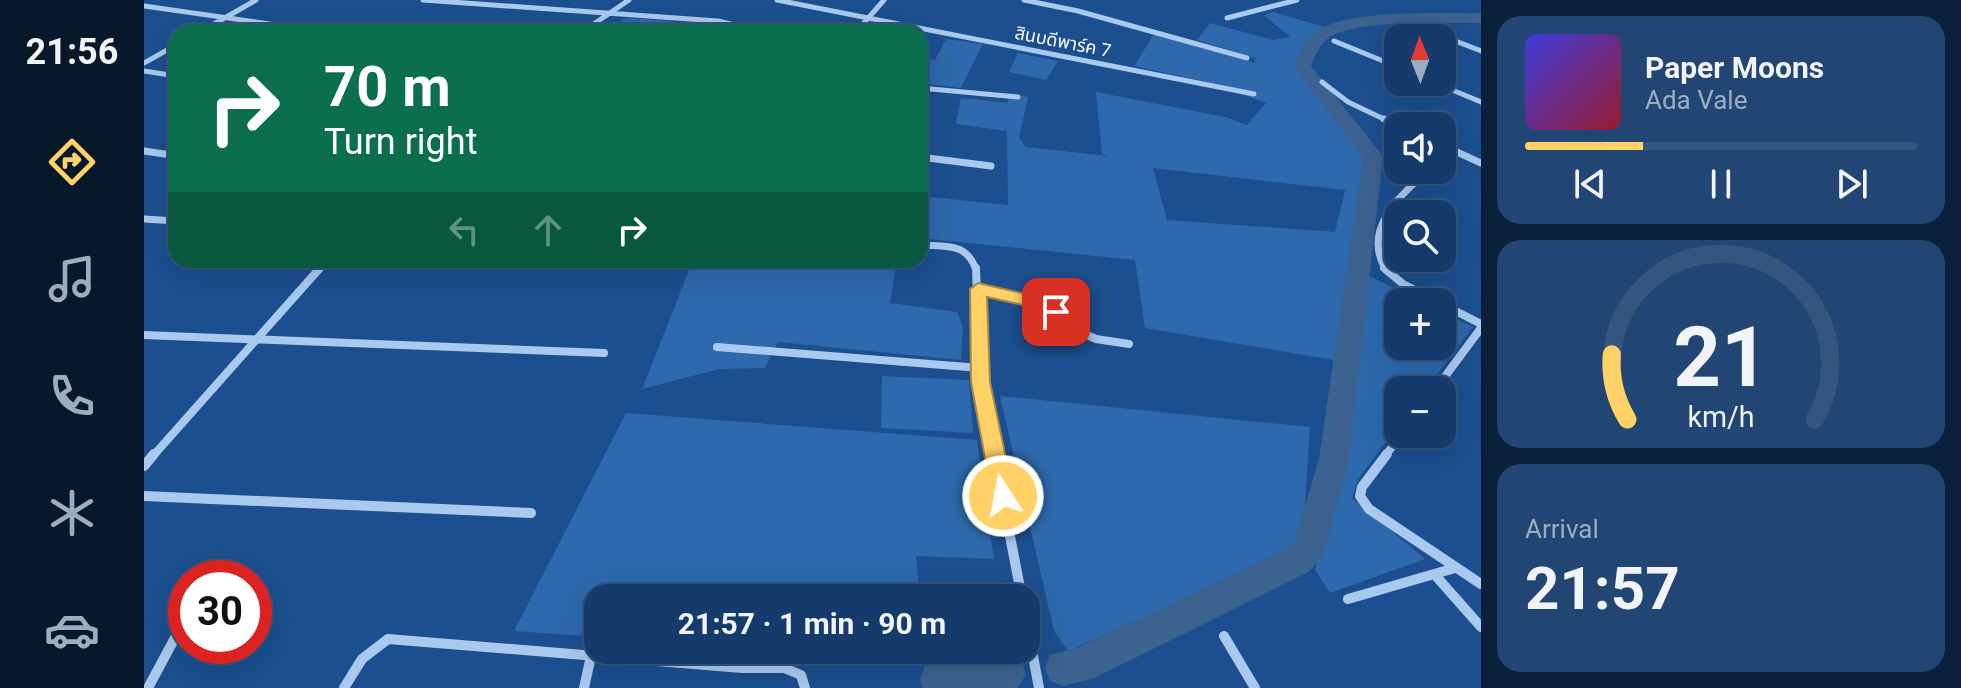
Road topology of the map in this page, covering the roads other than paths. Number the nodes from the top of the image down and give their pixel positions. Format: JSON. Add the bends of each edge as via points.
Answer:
{"nodes":[{"id":1,"x":256,"y":0,"type":"edge"},
{"id":2,"x":423,"y":0,"type":"edge"},
{"id":3,"x":629,"y":0,"type":"edge"},
{"id":4,"x":777,"y":0,"type":"edge"},
{"id":5,"x":884,"y":0,"type":"edge"},
{"id":6,"x":1024,"y":0,"type":"edge"},
{"id":7,"x":1297,"y":0,"type":"edge"},
{"id":8,"x":144,"y":6,"type":"edge"},
{"id":9,"x":612,"y":12,"type":"junction"},
{"id":10,"x":226,"y":17,"type":"junction"},
{"id":11,"x":1227,"y":18,"type":"dead end"},
{"id":12,"x":867,"y":19,"type":"junction"},
{"id":13,"x":214,"y":24,"type":"edge"},
{"id":14,"x":272,"y":24,"type":"edge"},
{"id":15,"x":594,"y":24,"type":"edge"},
{"id":16,"x":731,"y":24,"type":"edge"},
{"id":17,"x":863,"y":24,"type":"edge"},
{"id":18,"x":893,"y":24,"type":"edge"},
{"id":19,"x":928,"y":31,"type":"edge"},
{"id":20,"x":1334,"y":41,"type":"dead end"},
{"id":21,"x":1456,"y":41,"type":"edge"},
{"id":22,"x":168,"y":50,"type":"edge"},
{"id":23,"x":1481,"y":51,"type":"edge"},
{"id":24,"x":1247,"y":58,"type":"dead end"},
{"id":25,"x":1384,"y":61,"type":"edge"},
{"id":26,"x":144,"y":63,"type":"edge"},
{"id":27,"x":144,"y":71,"type":"edge"},
{"id":28,"x":168,"y":75,"type":"edge"},
{"id":29,"x":1322,"y":82,"type":"dead end"},
{"id":30,"x":928,"y":89,"type":"edge"},
{"id":31,"x":1456,"y":92,"type":"edge"},
{"id":32,"x":1254,"y":94,"type":"dead end"},
{"id":33,"x":1018,"y":97,"type":"dead end"},
{"id":34,"x":1481,"y":102,"type":"edge"},
{"id":35,"x":1384,"y":119,"type":"edge"},
{"id":36,"x":144,"y":151,"type":"edge"},
{"id":37,"x":1456,"y":151,"type":"edge"},
{"id":38,"x":168,"y":155,"type":"edge"},
{"id":39,"x":928,"y":158,"type":"edge"},
{"id":40,"x":1481,"y":163,"type":"edge"},
{"id":41,"x":991,"y":166,"type":"dead end"},
{"id":42,"x":1413,"y":184,"type":"edge"},
{"id":43,"x":144,"y":219,"type":"edge"},
{"id":44,"x":168,"y":220,"type":"edge"},
{"id":45,"x":928,"y":246,"type":"edge"},
{"id":46,"x":320,"y":268,"type":"edge"},
{"id":47,"x":1412,"y":288,"type":"edge"},
{"id":48,"x":978,"y":289,"type":"junction"},
{"id":49,"x":1456,"y":312,"type":"edge"},
{"id":50,"x":1481,"y":326,"type":"edge"},
{"id":51,"x":144,"y":335,"type":"edge"},
{"id":52,"x":258,"y":338,"type":"junction"},
{"id":53,"x":1129,"y":344,"type":"dead end"},
{"id":54,"x":717,"y":347,"type":"dead end"},
{"id":55,"x":604,"y":353,"type":"dead end"},
{"id":56,"x":980,"y":368,"type":"junction"},
{"id":57,"x":1445,"y":376,"type":"edge"},
{"id":58,"x":1391,"y":448,"type":"edge"},
{"id":59,"x":144,"y":466,"type":"edge"},
{"id":60,"x":144,"y":496,"type":"edge"},
{"id":61,"x":531,"y":513,"type":"dead end"},
{"id":62,"x":1455,"y":568,"type":"junction"},
{"id":63,"x":1435,"y":575,"type":"junction"},
{"id":64,"x":1019,"y":584,"type":"edge"},
{"id":65,"x":1481,"y":584,"type":"edge"},
{"id":66,"x":1348,"y":599,"type":"dead end"},
{"id":67,"x":1481,"y":627,"type":"edge"},
{"id":68,"x":1224,"y":636,"type":"dead end"},
{"id":69,"x":168,"y":651,"type":"edge"},
{"id":70,"x":584,"y":655,"type":"edge"},
{"id":71,"x":589,"y":664,"type":"edge"},
{"id":72,"x":692,"y":664,"type":"edge"},
{"id":73,"x":1034,"y":664,"type":"edge"},
{"id":74,"x":148,"y":688,"type":"edge"},
{"id":75,"x":344,"y":688,"type":"edge"},
{"id":76,"x":584,"y":688,"type":"edge"},
{"id":77,"x":805,"y":688,"type":"edge"},
{"id":78,"x":1039,"y":688,"type":"edge"},
{"id":79,"x":1255,"y":688,"type":"edge"}],
"edges":[{"from":1,"to":10,"type":"street"},
{"from":2,"to":9,"type":"street"},
{"from":3,"to":9,"type":"street"},
{"from":4,"to":12,"type":"street","name":"สินบดีพาร์ค 7"},
{"from":5,"to":12,"type":"street"},
{"from":6,"to":24,"type":"street"},
{"from":7,"to":11,"type":"street"},
{"from":8,"to":10,"type":"street"},
{"from":9,"to":15,"type":"street"},
{"from":9,"to":16,"type":"street"},
{"from":10,"to":13,"type":"street"},
{"from":10,"to":14,"type":"street"},
{"from":12,"to":17,"type":"street"},
{"from":12,"to":18,"type":"street","name":"สินบดีพาร์ค 7"},
{"from":19,"to":32,"type":"street","name":"สินบดีพาร์ค 7"},
{"from":20,"to":25,"type":"street"},
{"from":21,"to":23,"type":"street"},
{"from":22,"to":26,"type":"street"},
{"from":27,"to":28,"type":"street"},
{"from":29,"to":35,"type":"street"},
{"from":30,"to":33,"type":"street"},
{"from":31,"to":34,"type":"street"},
{"from":36,"to":38,"type":"street"},
{"from":37,"to":40,"type":"street"},
{"from":39,"to":41,"type":"street"},
{"from":42,"to":47,"type":"street","via":[[1384,216],[1378,260]]},
{"from":43,"to":44,"type":"street"},
{"from":45,"to":48,"type":"street","via":[[962,249],[972,257]]},
{"from":46,"to":52,"type":"street"},
{"from":48,"to":53,"type":"street","via":[[1037,302],[1078,331]]},
{"from":48,"to":56,"type":"street"},
{"from":49,"to":50,"type":"street"},
{"from":50,"to":57,"type":"street"},
{"from":51,"to":52,"type":"street"},
{"from":52,"to":55,"type":"street"},
{"from":52,"to":59,"type":"street"},
{"from":54,"to":56,"type":"street"},
{"from":56,"to":64,"type":"street"},
{"from":58,"to":62,"type":"street","via":[[1360,496],[1369,509]]},
{"from":60,"to":61,"type":"street"},
{"from":62,"to":63,"type":"street"},
{"from":62,"to":65,"type":"street"},
{"from":63,"to":66,"type":"street"},
{"from":63,"to":67,"type":"street"},
{"from":68,"to":79,"type":"street"},
{"from":69,"to":74,"type":"street"},
{"from":70,"to":75,"type":"street","via":[[388,639],[373,645]]},
{"from":71,"to":76,"type":"street"},
{"from":72,"to":77,"type":"street","via":[[784,668],[801,675]]},
{"from":73,"to":78,"type":"street"}]}
